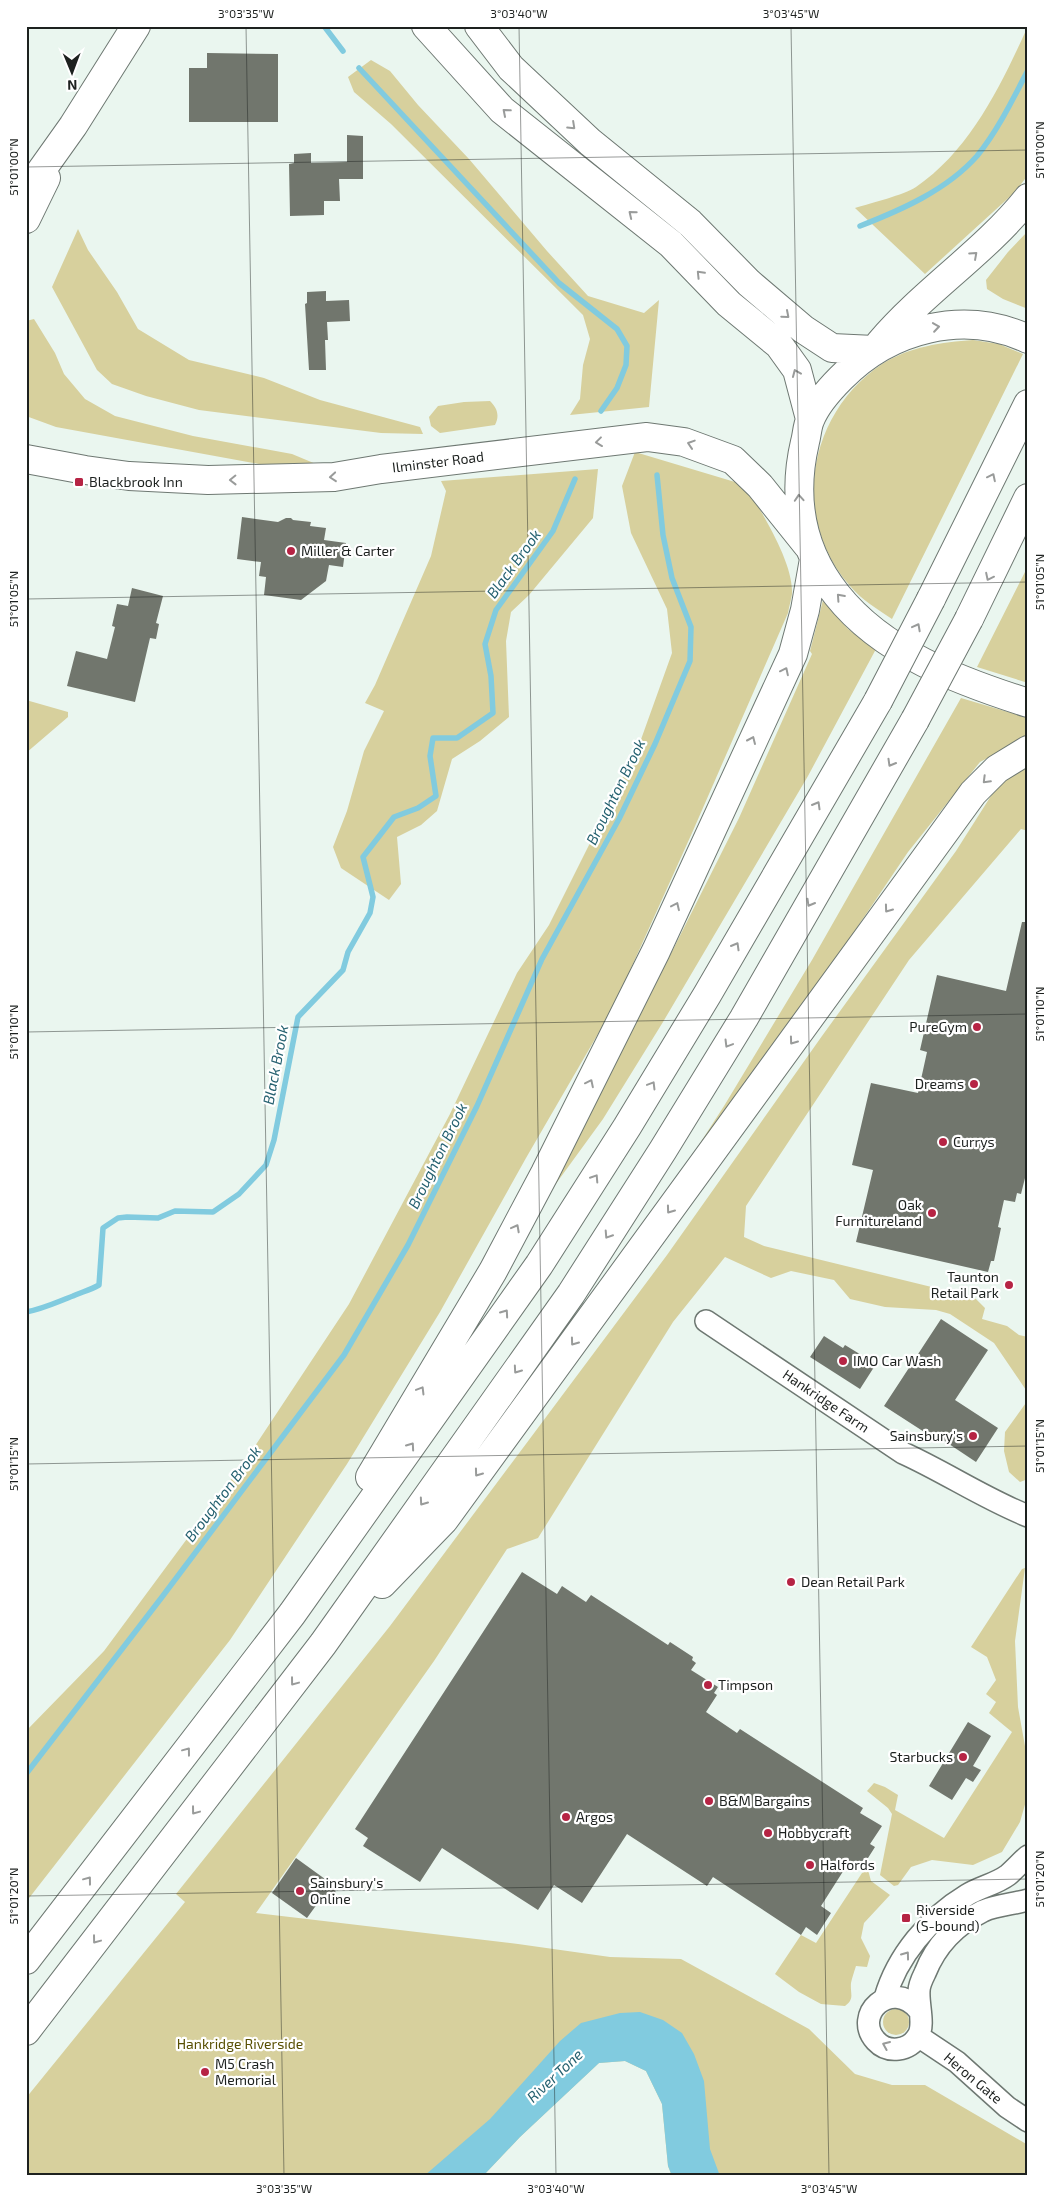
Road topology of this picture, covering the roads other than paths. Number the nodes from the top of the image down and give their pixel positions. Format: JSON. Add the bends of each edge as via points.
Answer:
{"nodes":[{"id":1,"x":136,"y":26,"type":"edge"},
{"id":2,"x":426,"y":26,"type":"edge"},
{"id":3,"x":479,"y":26,"type":"edge"},
{"id":4,"x":72,"y":126,"type":"junction"},
{"id":5,"x":26,"y":192,"type":"edge"},
{"id":6,"x":1028,"y":198,"type":"edge"},
{"id":7,"x":26,"y":219,"type":"edge"},
{"id":8,"x":1028,"y":339,"type":"edge"},
{"id":9,"x":874,"y":350,"type":"junction"},
{"id":10,"x":1028,"y":404,"type":"edge"},
{"id":11,"x":810,"y":419,"type":"junction"},
{"id":12,"x":26,"y":459,"type":"edge"},
{"id":13,"x":1028,"y":498,"type":"edge"},
{"id":14,"x":811,"y":553,"type":"junction"},
{"id":15,"x":1028,"y":703,"type":"edge"},
{"id":16,"x":1028,"y":750,"type":"edge"},
{"id":17,"x":706,"y":1321,"type":"dead end"},
{"id":18,"x":1028,"y":1516,"type":"edge"},
{"id":19,"x":292,"y":1614,"type":"junction"},
{"id":20,"x":323,"y":1644,"type":"junction"},
{"id":21,"x":1028,"y":1856,"type":"edge"},
{"id":22,"x":1028,"y":1900,"type":"edge"},
{"id":23,"x":26,"y":1960,"type":"edge"},
{"id":24,"x":885,"y":1998,"type":"junction"},
{"id":25,"x":918,"y":2009,"type":"junction"},
{"id":26,"x":26,"y":2031,"type":"edge"},
{"id":27,"x":918,"y":2036,"type":"junction"},
{"id":28,"x":1028,"y":2121,"type":"edge"}],
"edges":[{"from":1,"to":4,"type":"highway"},
{"from":11,"to":2,"type":"highway","one_way":true,"via":[[797,370],[779,345],[728,304],[671,244],[502,110]]},
{"from":3,"to":9,"type":"highway","one_way":true,"via":[[511,68],[590,142],[690,223],[749,283],[803,329],[832,348]]},
{"from":4,"to":5,"type":"highway"},
{"from":4,"to":7,"type":"highway"},
{"from":9,"to":6,"type":"highway","one_way":true,"via":[[920,300],[986,245]]},
{"from":9,"to":8,"type":"highway","one_way":true,"via":[[906,334],[953,324],[984,325]]},
{"from":9,"to":11,"type":"highway","via":[[835,384]]},
{"from":19,"to":10,"type":"highway","one_way":true,"bridge":true,"via":[[539,1265],[627,1127],[878,701]]},
{"from":14,"to":11,"type":"highway","one_way":true,"via":[[798,496],[800,463]]},
{"from":14,"to":12,"type":"highway","name":"Ilminster Road","one_way":true,"via":[[760,486],[733,460],[684,442],[647,437],[390,468],[334,478],[208,480],[139,477]]},
{"from":13,"to":20,"type":"highway","one_way":true,"bridge":true,"via":[[915,720],[744,1018],[571,1294]]},
{"from":15,"to":14,"type":"highway","one_way":true,"via":[[983,689],[910,655],[872,630],[838,597]]},
{"from":19,"to":14,"type":"highway","one_way":true,"via":[[392,1438],[493,1271],[652,959],[793,654],[805,610]]},
{"from":16,"to":20,"type":"highway","one_way":true,"via":[[997,769],[973,793],[444,1520]]},
{"from":17,"to":18,"type":"street","name":"Hankridge Farm","via":[[904,1453]]},
{"from":23,"to":19,"type":"highway","one_way":true},
{"from":20,"to":26,"type":"highway","one_way":true},
{"from":24,"to":21,"type":"street","one_way":true,"via":[[897,1968],[928,1926],[967,1895],[1008,1876]]},
{"from":22,"to":25,"type":"street","via":[[984,1910],[952,1931],[932,1954],[919,1988]]},
{"from":24,"to":25,"type":"street","via":[[907,1999]]},
{"from":27,"to":24,"type":"street","one_way":true,"via":[[906,2047],[898,2049],[876,2041],[869,2018],[872,2010]]},
{"from":25,"to":27,"type":"street","via":[[922,2025]]},
{"from":27,"to":28,"type":"street","name":"Heron Gate","via":[[956,2062]]}]}
